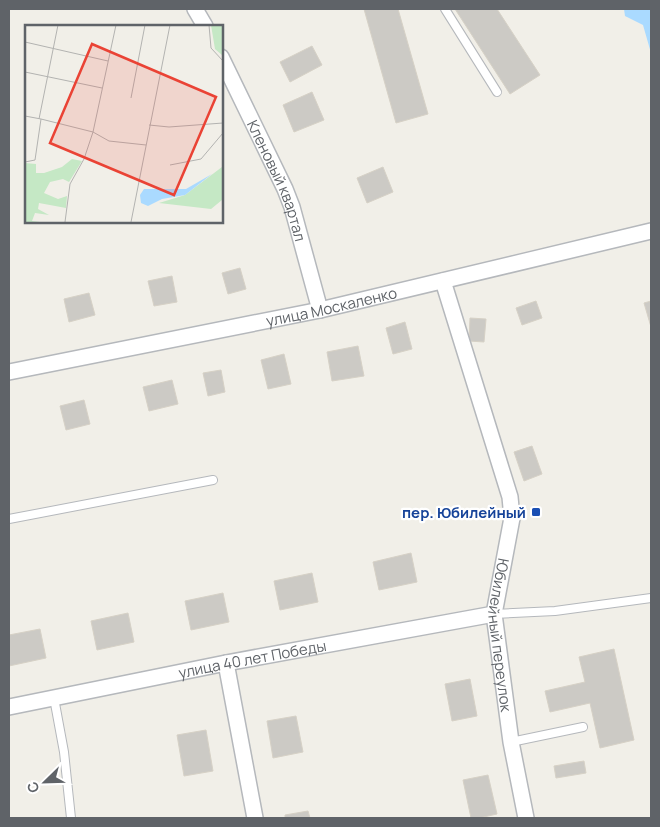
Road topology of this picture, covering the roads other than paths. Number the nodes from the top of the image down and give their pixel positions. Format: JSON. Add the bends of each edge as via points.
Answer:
{"nodes":[{"id":1,"x":195,"y":9,"type":"edge"},
{"id":2,"x":445,"y":9,"type":"edge"},
{"id":3,"x":204,"y":25,"type":"edge"},
{"id":4,"x":222,"y":60,"type":"edge"},
{"id":5,"x":497,"y":92,"type":"dead end"},
{"id":6,"x":651,"y":231,"type":"edge"},
{"id":7,"x":443,"y":281,"type":"junction"},
{"id":8,"x":320,"y":310,"type":"junction"},
{"id":9,"x":9,"y":372,"type":"edge"},
{"id":10,"x":212,"y":480,"type":"dead end"},
{"id":11,"x":9,"y":520,"type":"edge"},
{"id":12,"x":651,"y":598,"type":"edge"},
{"id":13,"x":494,"y":614,"type":"junction"},
{"id":14,"x":226,"y":663,"type":"junction"},
{"id":15,"x":54,"y":698,"type":"junction"},
{"id":16,"x":9,"y":707,"type":"edge"},
{"id":17,"x":583,"y":726,"type":"dead end"},
{"id":18,"x":511,"y":742,"type":"junction"},
{"id":19,"x":72,"y":818,"type":"edge"},
{"id":20,"x":256,"y":818,"type":"edge"},
{"id":21,"x":526,"y":818,"type":"edge"}],
"edges":[{"from":1,"to":3,"type":"street"},
{"from":2,"to":5,"type":"lane"},
{"from":4,"to":8,"type":"street","name":"Кленовый квартал","via":[[285,189]]},
{"from":6,"to":7,"type":"street","name":"улица Москаленко"},
{"from":7,"to":8,"type":"street","name":"улица Москаленко"},
{"from":7,"to":13,"type":"street","name":"Юбилейный переулок","via":[[510,497],[512,518]]},
{"from":8,"to":9,"type":"street","name":"улица Москаленко"},
{"from":10,"to":11,"type":"lane"},
{"from":12,"to":13,"type":"lane"},
{"from":13,"to":14,"type":"street","name":"улица 40 лет Победы"},
{"from":13,"to":18,"type":"street","name":"Юбилейный переулок"},
{"from":14,"to":15,"type":"street","name":"улица 40 лет Победы"},
{"from":14,"to":20,"type":"street"},
{"from":15,"to":16,"type":"street","name":"улица 40 лет Победы"},
{"from":15,"to":19,"type":"lane"},
{"from":17,"to":18,"type":"lane"},
{"from":18,"to":21,"type":"street","name":"Юбилейный переулок"}]}
